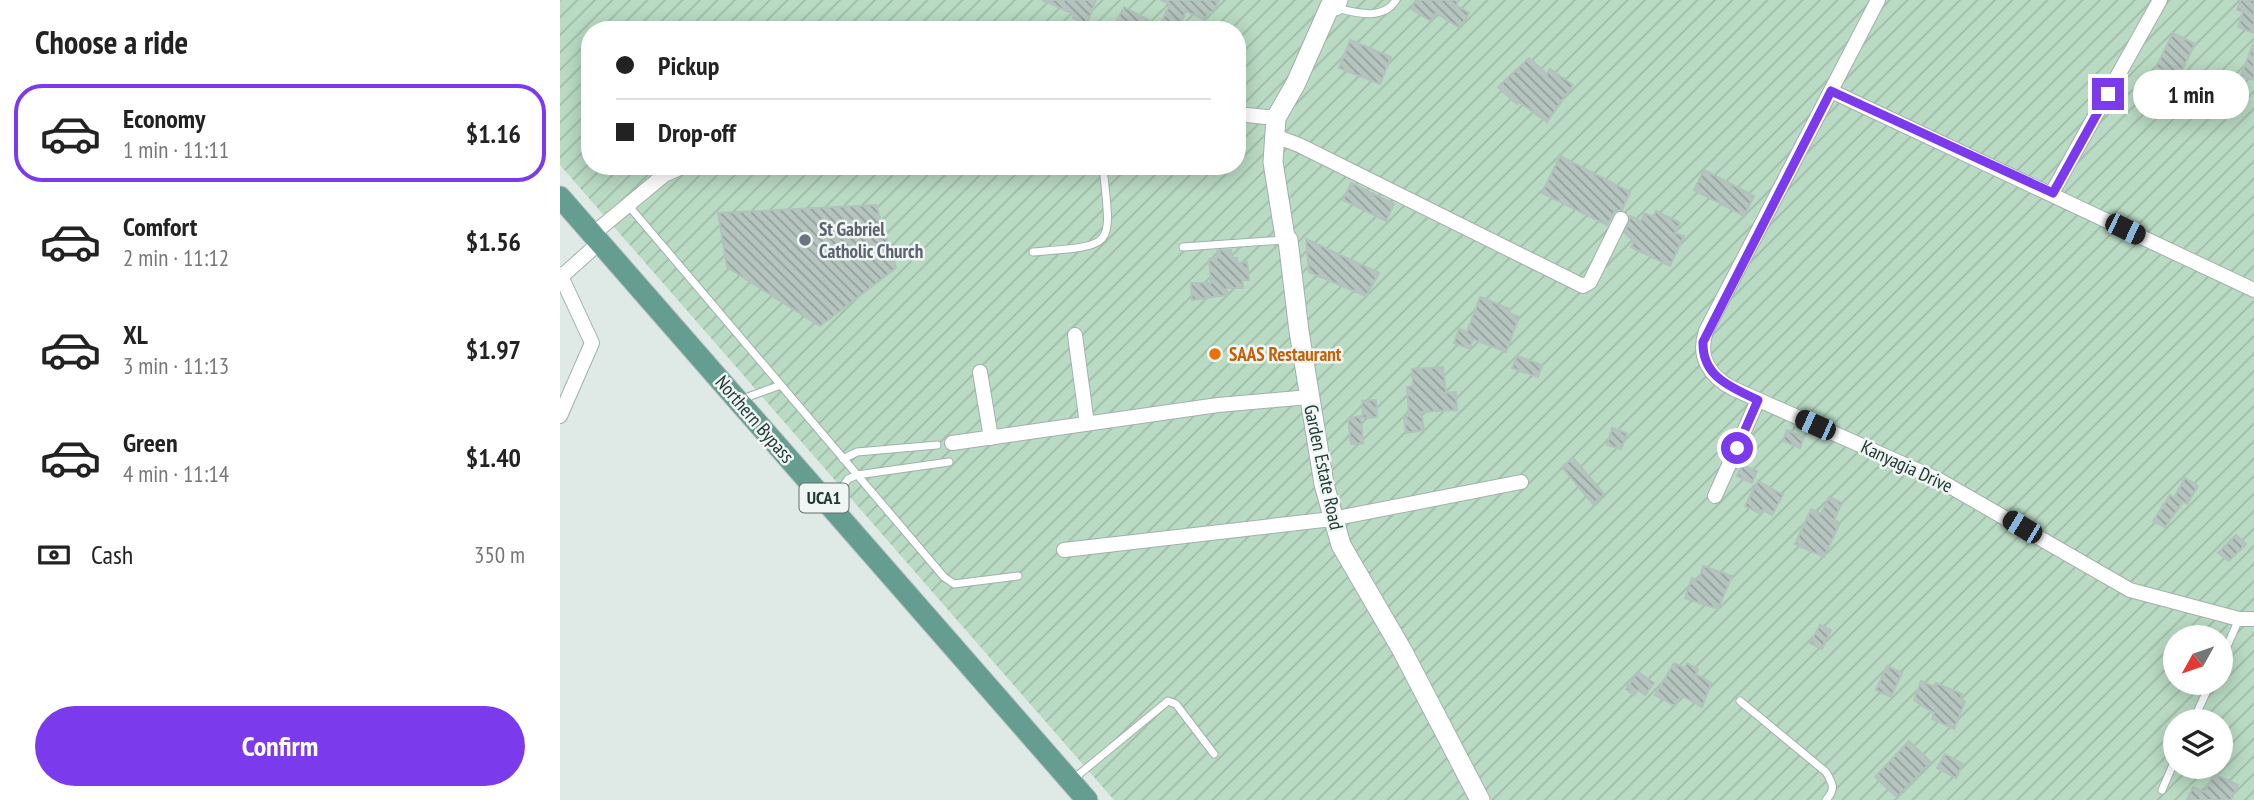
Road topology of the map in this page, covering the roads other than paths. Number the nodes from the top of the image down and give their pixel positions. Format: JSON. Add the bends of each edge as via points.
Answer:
{"nodes":[{"id":1,"x":1396,"y":0,"type":"edge"},
{"id":2,"x":1878,"y":0,"type":"edge"},
{"id":3,"x":2160,"y":0,"type":"edge"},
{"id":4,"x":1334,"y":3,"type":"edge"},
{"id":5,"x":1831,"y":91,"type":"junction"},
{"id":6,"x":1246,"y":115,"type":"edge"},
{"id":7,"x":1276,"y":118,"type":"junction"},
{"id":8,"x":1273,"y":144,"type":"junction"},
{"id":9,"x":664,"y":175,"type":"edge"},
{"id":10,"x":1104,"y":175,"type":"edge"},
{"id":11,"x":2053,"y":193,"type":"junction"},
{"id":12,"x":560,"y":197,"type":"edge"},
{"id":13,"x":628,"y":205,"type":"junction"},
{"id":14,"x":1621,"y":219,"type":"dead end"},
{"id":15,"x":596,"y":238,"type":"junction"},
{"id":16,"x":1288,"y":240,"type":"junction"},
{"id":17,"x":1183,"y":247,"type":"dead end"},
{"id":18,"x":1033,"y":252,"type":"dead end"},
{"id":19,"x":561,"y":275,"type":"edge"},
{"id":20,"x":2254,"y":290,"type":"edge"},
{"id":21,"x":1075,"y":335,"type":"dead end"},
{"id":22,"x":979,"y":372,"type":"dead end"},
{"id":23,"x":781,"y":385,"type":"junction"},
{"id":24,"x":1309,"y":397,"type":"junction"},
{"id":25,"x":738,"y":400,"type":"junction"},
{"id":26,"x":1758,"y":400,"type":"junction"},
{"id":27,"x":560,"y":416,"type":"edge"},
{"id":28,"x":1087,"y":424,"type":"junction"},
{"id":29,"x":991,"y":438,"type":"junction"},
{"id":30,"x":944,"y":444,"type":"joint"},
{"id":31,"x":843,"y":458,"type":"junction"},
{"id":32,"x":949,"y":462,"type":"dead end"},
{"id":33,"x":858,"y":475,"type":"junction"},
{"id":34,"x":1521,"y":482,"type":"dead end"},
{"id":35,"x":1715,"y":496,"type":"dead end"},
{"id":36,"x":830,"y":504,"type":"junction"},
{"id":37,"x":1332,"y":519,"type":"junction"},
{"id":38,"x":1064,"y":550,"type":"dead end"},
{"id":39,"x":1018,"y":576,"type":"dead end"},
{"id":40,"x":2247,"y":619,"type":"edge"},
{"id":41,"x":2233,"y":641,"type":"edge"},
{"id":42,"x":1740,"y":701,"type":"dead end"},
{"id":43,"x":1214,"y":754,"type":"dead end"},
{"id":44,"x":2167,"y":779,"type":"edge"},
{"id":45,"x":1071,"y":781,"type":"junction"},
{"id":46,"x":2162,"y":790,"type":"dead end"},
{"id":47,"x":1087,"y":800,"type":"edge"},
{"id":48,"x":1480,"y":800,"type":"edge"},
{"id":49,"x":1826,"y":800,"type":"edge"}],
"edges":[{"from":1,"to":4,"type":"lane","via":[[1384,11],[1364,15]]},
{"from":2,"to":5,"type":"street","name":"Kanyagia Drive"},
{"from":3,"to":11,"type":"street"},
{"from":4,"to":7,"type":"street","name":"Garden Estate Road"},
{"from":5,"to":11,"type":"street"},
{"from":5,"to":26,"type":"street","name":"Kanyagia Drive","via":[[1703,342],[1702,353],[1711,372]]},
{"from":6,"to":7,"type":"street"},
{"from":7,"to":8,"type":"street","name":"Garden Estate Road"},
{"from":8,"to":14,"type":"street","via":[[1283,139],[1299,145],[1583,286],[1590,282]]},
{"from":8,"to":16,"type":"street","name":"Garden Estate Road","via":[[1276,186]]},
{"from":9,"to":13,"type":"street"},
{"from":10,"to":18,"type":"lane","via":[[1109,228],[1100,242],[1091,247]]},
{"from":11,"to":20,"type":"street"},
{"from":12,"to":15,"type":"main road","name":"Northern Bypass","number":"UCA1"},
{"from":13,"to":15,"type":"street"},
{"from":13,"to":23,"type":"lane"},
{"from":15,"to":19,"type":"street"},
{"from":15,"to":25,"type":"main road","name":"Northern Bypass","number":"UCA1"},
{"from":16,"to":17,"type":"lane"},
{"from":16,"to":24,"type":"street","name":"Garden Estate Road"},
{"from":19,"to":27,"type":"street","via":[[592,343]]},
{"from":21,"to":28,"type":"street"},
{"from":22,"to":29,"type":"street"},
{"from":23,"to":25,"type":"lane"},
{"from":23,"to":31,"type":"lane"},
{"from":24,"to":28,"type":"street"},
{"from":24,"to":37,"type":"street","name":"Garden Estate Road"},
{"from":25,"to":36,"type":"main road","name":"Northern Bypass","number":"UCA1"},
{"from":26,"to":35,"type":"street"},
{"from":26,"to":40,"type":"street","name":"Kanyagia Drive","via":[[1939,480],[2130,590]]},
{"from":28,"to":29,"type":"street"},
{"from":29,"to":30,"type":"street"},
{"from":30,"to":31,"type":"lane","via":[[857,452]]},
{"from":31,"to":33,"type":"lane"},
{"from":32,"to":33,"type":"lane"},
{"from":33,"to":36,"type":"lane","via":[[848,480]]},
{"from":33,"to":39,"type":"lane","via":[[954,584]]},
{"from":34,"to":37,"type":"street"},
{"from":36,"to":45,"type":"main road","name":"Northern Bypass","number":"UCA1"},
{"from":37,"to":38,"type":"street"},
{"from":37,"to":48,"type":"street","name":"Garden Estate Road","via":[[1350,562]]},
{"from":40,"to":41,"type":"lane"},
{"from":42,"to":49,"type":"lane","via":[[1826,772],[1833,784]]},
{"from":43,"to":45,"type":"lane","via":[[1176,704],[1168,701]]},
{"from":44,"to":46,"type":"lane"},
{"from":45,"to":47,"type":"main road","name":"Northern Bypass","number":"UCA1"}]}
